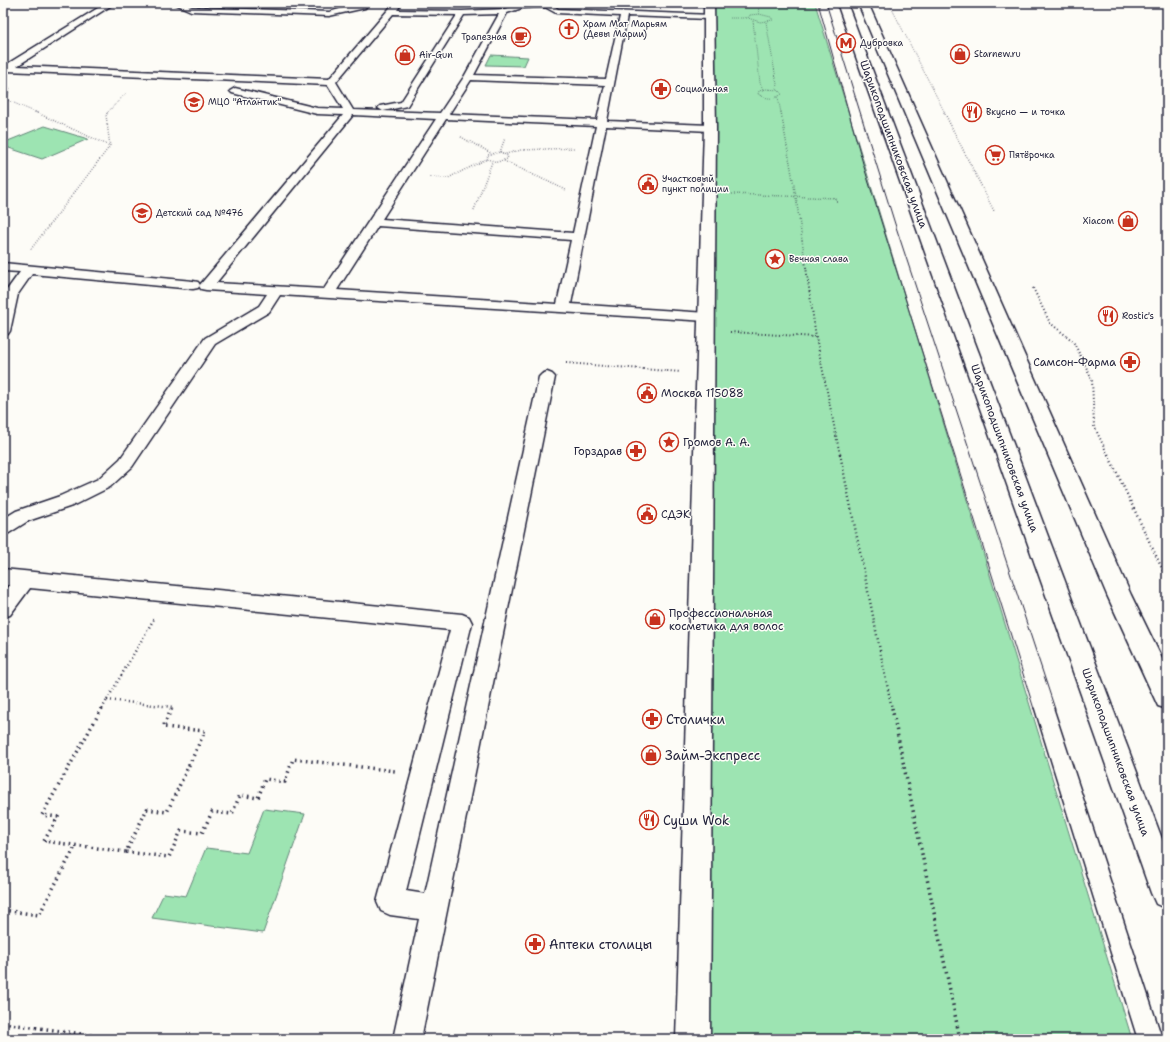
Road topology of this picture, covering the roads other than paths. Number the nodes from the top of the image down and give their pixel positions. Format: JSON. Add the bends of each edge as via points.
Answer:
{"nodes":[{"id":1,"x":111,"y":3,"type":"edge"},
{"id":2,"x":177,"y":3,"type":"edge"},
{"id":3,"x":365,"y":3,"type":"edge"},
{"id":4,"x":398,"y":3,"type":"edge"},
{"id":5,"x":842,"y":3,"type":"edge"},
{"id":6,"x":863,"y":3,"type":"edge"},
{"id":7,"x":548,"y":4,"type":"edge"},
{"id":8,"x":505,"y":7,"type":"edge"},
{"id":9,"x":709,"y":10,"type":"edge"},
{"id":10,"x":391,"y":12,"type":"junction"},
{"id":11,"x":462,"y":13,"type":"junction"},
{"id":12,"x":624,"y":14,"type":"junction"},
{"id":13,"x":3,"y":62,"type":"edge"},
{"id":14,"x":16,"y":65,"type":"junction"},
{"id":15,"x":468,"y":77,"type":"junction"},
{"id":16,"x":331,"y":82,"type":"junction"},
{"id":17,"x":609,"y":82,"type":"junction"},
{"id":18,"x":235,"y":91,"type":"dead end"},
{"id":19,"x":354,"y":113,"type":"junction"},
{"id":20,"x":440,"y":121,"type":"junction"},
{"id":21,"x":602,"y":124,"type":"junction"},
{"id":22,"x":710,"y":128,"type":"junction"},
{"id":23,"x":375,"y":222,"type":"junction"},
{"id":24,"x":578,"y":237,"type":"junction"},
{"id":25,"x":16,"y":268,"type":"edge"},
{"id":26,"x":193,"y":285,"type":"dead end"},
{"id":27,"x":276,"y":291,"type":"junction"},
{"id":28,"x":328,"y":294,"type":"junction"},
{"id":29,"x":563,"y":308,"type":"junction"},
{"id":30,"x":707,"y":324,"type":"junction"},
{"id":31,"x":3,"y":331,"type":"edge"},
{"id":32,"x":554,"y":370,"type":"road end"},
{"id":33,"x":3,"y":528,"type":"edge"},
{"id":34,"x":3,"y":577,"type":"edge"},
{"id":35,"x":25,"y":579,"type":"junction"},
{"id":36,"x":3,"y":609,"type":"edge"},
{"id":37,"x":1167,"y":697,"type":"edge"},
{"id":38,"x":1167,"y":893,"type":"edge"},
{"id":39,"x":435,"y":908,"type":"junction"},
{"id":40,"x":407,"y":1039,"type":"edge"},
{"id":41,"x":693,"y":1039,"type":"edge"}],
"edges":[{"from":1,"to":14,"type":"lane"},
{"from":2,"to":3,"type":"lane","via":[[191,9],[328,14],[362,6]]},
{"from":4,"to":10,"type":"lane"},
{"from":5,"to":38,"type":"main road","name":"Шарикоподшипниковская улица"},
{"from":6,"to":37,"type":"main road","name":"Шарикоподшипниковская улица","via":[[1119,595]]},
{"from":7,"to":8,"type":"lane"},
{"from":7,"to":12,"type":"lane","via":[[556,11]]},
{"from":8,"to":11,"type":"lane"},
{"from":8,"to":15,"type":"lane"},
{"from":9,"to":12,"type":"lane"},
{"from":9,"to":22,"type":"main road"},
{"from":10,"to":11,"type":"lane"},
{"from":10,"to":16,"type":"lane"},
{"from":11,"to":19,"type":"lane","via":[[404,104]]},
{"from":12,"to":17,"type":"lane"},
{"from":13,"to":14,"type":"lane"},
{"from":14,"to":16,"type":"lane","via":[[143,74]]},
{"from":15,"to":17,"type":"lane"},
{"from":15,"to":20,"type":"lane"},
{"from":16,"to":19,"type":"lane"},
{"from":17,"to":21,"type":"lane"},
{"from":18,"to":19,"type":"lane","via":[[317,111]]},
{"from":19,"to":20,"type":"lane"},
{"from":19,"to":27,"type":"lane","via":[[206,286]]},
{"from":20,"to":21,"type":"lane"},
{"from":20,"to":23,"type":"lane"},
{"from":21,"to":22,"type":"lane"},
{"from":21,"to":24,"type":"lane"},
{"from":22,"to":30,"type":"main road"},
{"from":23,"to":24,"type":"lane"},
{"from":23,"to":28,"type":"lane"},
{"from":24,"to":29,"type":"lane"},
{"from":25,"to":26,"type":"lane"},
{"from":25,"to":31,"type":"lane"},
{"from":27,"to":28,"type":"lane"},
{"from":27,"to":33,"type":"lane","via":[[264,309],[210,341],[126,463],[104,483],[66,501],[22,516]]},
{"from":28,"to":29,"type":"lane"},
{"from":29,"to":30,"type":"lane"},
{"from":30,"to":41,"type":"main road"},
{"from":32,"to":39,"type":"lane"},
{"from":34,"to":35,"type":"lane"},
{"from":35,"to":36,"type":"lane"},
{"from":35,"to":39,"type":"lane","via":[[74,592],[168,594],[462,623],[390,902]]},
{"from":39,"to":40,"type":"lane"}]}
